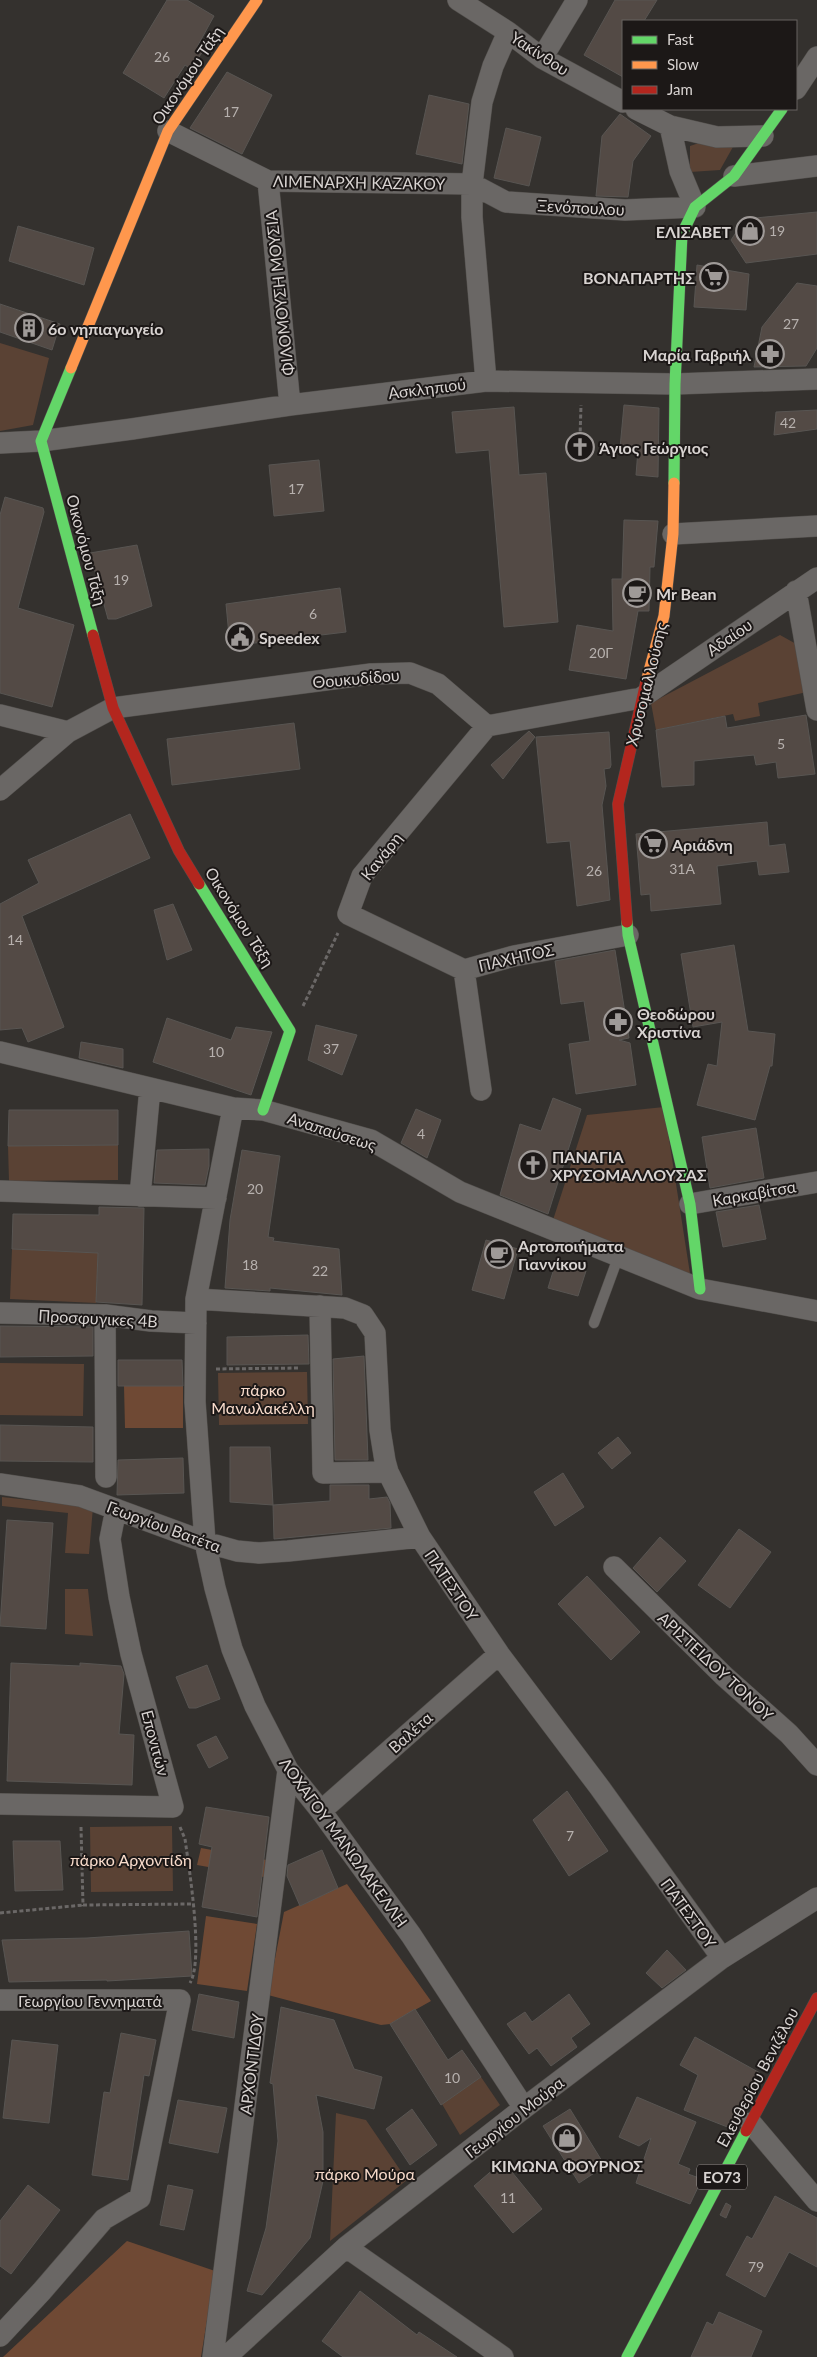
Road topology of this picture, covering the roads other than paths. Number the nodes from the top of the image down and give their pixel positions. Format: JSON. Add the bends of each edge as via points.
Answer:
{"nodes":[{"id":1,"x":257,"y":0,"type":"edge"},
{"id":2,"x":458,"y":0,"type":"edge"},
{"id":3,"x":577,"y":0,"type":"edge"},
{"id":4,"x":508,"y":32,"type":"junction"},
{"id":5,"x":817,"y":57,"type":"edge"},
{"id":6,"x":542,"y":58,"type":"junction"},
{"id":7,"x":797,"y":88,"type":"edge"},
{"id":8,"x":622,"y":101,"type":"edge"},
{"id":9,"x":638,"y":110,"type":"edge"},
{"id":10,"x":781,"y":110,"type":"edge"},
{"id":11,"x":670,"y":126,"type":"junction"},
{"id":12,"x":168,"y":131,"type":"junction"},
{"id":13,"x":763,"y":136,"type":"junction"},
{"id":14,"x":817,"y":166,"type":"edge"},
{"id":15,"x":734,"y":176,"type":"junction"},
{"id":16,"x":268,"y":181,"type":"junction"},
{"id":17,"x":472,"y":184,"type":"junction"},
{"id":18,"x":695,"y":207,"type":"junction"},
{"id":19,"x":817,"y":379,"type":"edge"},
{"id":20,"x":486,"y":381,"type":"junction"},
{"id":21,"x":676,"y":384,"type":"junction"},
{"id":22,"x":290,"y":405,"type":"junction"},
{"id":23,"x":41,"y":441,"type":"junction"},
{"id":24,"x":0,"y":443,"type":"edge"},
{"id":25,"x":817,"y":526,"type":"edge"},
{"id":26,"x":673,"y":534,"type":"junction"},
{"id":27,"x":817,"y":578,"type":"edge"},
{"id":28,"x":796,"y":591,"type":"junction"},
{"id":29,"x":641,"y":698,"type":"junction"},
{"id":30,"x":113,"y":708,"type":"junction"},
{"id":31,"x":817,"y":710,"type":"edge"},
{"id":32,"x":0,"y":715,"type":"edge"},
{"id":33,"x":487,"y":726,"type":"junction"},
{"id":34,"x":68,"y":732,"type":"junction"},
{"id":35,"x":0,"y":790,"type":"edge"},
{"id":36,"x":628,"y":935,"type":"junction"},
{"id":37,"x":464,"y":970,"type":"junction"},
{"id":38,"x":0,"y":1052,"type":"edge"},
{"id":39,"x":150,"y":1088,"type":"junction"},
{"id":40,"x":481,"y":1090,"type":"dead end"},
{"id":41,"x":233,"y":1108,"type":"junction"},
{"id":42,"x":263,"y":1110,"type":"junction"},
{"id":43,"x":817,"y":1182,"type":"edge"},
{"id":44,"x":0,"y":1191,"type":"edge"},
{"id":45,"x":140,"y":1196,"type":"junction"},
{"id":46,"x":216,"y":1198,"type":"junction"},
{"id":47,"x":690,"y":1204,"type":"junction"},
{"id":48,"x":619,"y":1255,"type":"junction"},
{"id":49,"x":700,"y":1289,"type":"junction"},
{"id":50,"x":196,"y":1299,"type":"junction"},
{"id":51,"x":320,"y":1306,"type":"junction"},
{"id":52,"x":817,"y":1311,"type":"edge"},
{"id":53,"x":0,"y":1313,"type":"edge"},
{"id":54,"x":105,"y":1315,"type":"junction"},
{"id":55,"x":196,"y":1323,"type":"junction"},
{"id":56,"x":594,"y":1323,"type":"dead end"},
{"id":57,"x":388,"y":1472,"type":"junction"},
{"id":58,"x":106,"y":1477,"type":"dead end"},
{"id":59,"x":0,"y":1484,"type":"edge"},
{"id":60,"x":116,"y":1509,"type":"junction"},
{"id":61,"x":420,"y":1536,"type":"junction"},
{"id":62,"x":205,"y":1542,"type":"junction"},
{"id":63,"x":614,"y":1567,"type":"dead end"},
{"id":64,"x":499,"y":1654,"type":"junction"},
{"id":65,"x":817,"y":1765,"type":"edge"},
{"id":66,"x":288,"y":1770,"type":"junction"},
{"id":67,"x":0,"y":1804,"type":"edge"},
{"id":68,"x":321,"y":1811,"type":"junction"},
{"id":69,"x":817,"y":1898,"type":"edge"},
{"id":70,"x":722,"y":1958,"type":"junction"},
{"id":71,"x":817,"y":1998,"type":"edge"},
{"id":72,"x":0,"y":2000,"type":"edge"},
{"id":73,"x":524,"y":2108,"type":"junction"},
{"id":74,"x":751,"y":2123,"type":"junction"},
{"id":75,"x":817,"y":2201,"type":"edge"},
{"id":76,"x":346,"y":2247,"type":"junction"},
{"id":77,"x":0,"y":2336,"type":"edge"},
{"id":78,"x":213,"y":2357,"type":"edge"},
{"id":79,"x":226,"y":2357,"type":"edge"},
{"id":80,"x":503,"y":2357,"type":"edge"},
{"id":81,"x":627,"y":2357,"type":"edge"}],
"edges":[{"from":1,"to":12,"type":"street","name":"Οικονόμου Τάξη"},
{"from":2,"to":4,"type":"street","name":"Υακίνθου"},
{"from":3,"to":6,"type":"street"},
{"from":4,"to":6,"type":"street","name":"Υακίνθου"},
{"from":4,"to":17,"type":"street","via":[[482,102]]},
{"from":5,"to":7,"type":"street"},
{"from":6,"to":8,"type":"street","name":"Υακίνθου"},
{"from":9,"to":11,"type":"street"},
{"from":10,"to":13,"type":"street","name":"Χρυσομαλλούσης"},
{"from":11,"to":13,"type":"street","via":[[717,137]]},
{"from":11,"to":18,"type":"street","via":[[684,185]]},
{"from":12,"to":16,"type":"street","name":"ΛΙΜΕΝΑΡΧΗ ΚΑΖΑΚΟΥ"},
{"from":12,"to":23,"type":"street","name":"Οικονόμου Τάξη"},
{"from":13,"to":15,"type":"street","name":"Χρυσομαλλούσης"},
{"from":14,"to":15,"type":"street"},
{"from":15,"to":18,"type":"street","name":"Χρυσομαλλούσης"},
{"from":16,"to":17,"type":"street","name":"ΛΙΜΕΝΑΡΧΗ ΚΑΖΑΚΟΥ"},
{"from":16,"to":22,"type":"street","name":"ΦΙΛΟΜΟΥΣΗ ΜΟΥΣΙΑ"},
{"from":17,"to":18,"type":"street","name":"Ξενόπουλου","via":[[506,202],[625,210]]},
{"from":17,"to":20,"type":"street"},
{"from":18,"to":21,"type":"street","name":"Χρυσομαλλούσης","via":[[682,234]]},
{"from":19,"to":21,"type":"street","name":"Ασκληπιού"},
{"from":20,"to":21,"type":"street","name":"Ασκληπιού"},
{"from":20,"to":22,"type":"street","name":"Ασκληπιού"},
{"from":21,"to":26,"type":"street","name":"Χρυσομαλλούσης"},
{"from":22,"to":23,"type":"street","name":"Ασκληπιού"},
{"from":23,"to":24,"type":"street","name":"Ασκληπιού"},
{"from":23,"to":30,"type":"street","name":"Οικονόμου Τάξη"},
{"from":25,"to":26,"type":"street"},
{"from":26,"to":29,"type":"street","name":"Χρυσομαλλούσης","via":[[664,616]]},
{"from":27,"to":28,"type":"street","name":"Αδαίου"},
{"from":28,"to":29,"type":"street","name":"Αδαίου"},
{"from":28,"to":31,"type":"street"},
{"from":29,"to":33,"type":"street"},
{"from":29,"to":36,"type":"street","name":"Χρυσομαλλούσης","via":[[618,804]]},
{"from":30,"to":33,"type":"street","name":"Θουκυδίδου","via":[[371,674],[410,673],[438,684]]},
{"from":30,"to":34,"type":"street"},
{"from":30,"to":42,"type":"street","name":"Οικονόμου Τάξη","via":[[179,851],[290,1031]]},
{"from":32,"to":34,"type":"street"},
{"from":33,"to":37,"type":"street","name":"Κανάρη","via":[[362,876],[348,914]]},
{"from":34,"to":35,"type":"street"},
{"from":36,"to":37,"type":"street","name":"ΠΑΧΗΤΟΣ","via":[[514,956]]},
{"from":36,"to":47,"type":"street","name":"Χρυσομαλλούσης"},
{"from":37,"to":40,"type":"street","name":"ΠΑΧΗΤΟΣ"},
{"from":38,"to":39,"type":"street","name":"Αναπαύσεως"},
{"from":39,"to":41,"type":"street","name":"Αναπαύσεως"},
{"from":39,"to":45,"type":"street"},
{"from":41,"to":42,"type":"street","name":"Αναπαύσεως"},
{"from":41,"to":46,"type":"street","name":"ΛΟΧΑΓΟΥ ΜΑΝΩΛΑΚΕΛΛΗ"},
{"from":42,"to":48,"type":"street","name":"Αναπαύσεως","via":[[370,1140],[460,1192]]},
{"from":43,"to":47,"type":"street","name":"Καρκαβίτσα"},
{"from":44,"to":45,"type":"street"},
{"from":45,"to":46,"type":"street"},
{"from":46,"to":50,"type":"street","name":"ΛΟΧΑΓΟΥ ΜΑΝΩΛΑΚΕΛΛΗ"},
{"from":47,"to":49,"type":"street","name":"Χρυσομαλλούσης"},
{"from":48,"to":49,"type":"street","name":"Αναπαύσεως"},
{"from":48,"to":56,"type":"lane"},
{"from":49,"to":52,"type":"street","name":"Αναπαύσεως"},
{"from":50,"to":51,"type":"street","name":"ΠΑΤΕΣΤΟΥ"},
{"from":50,"to":55,"type":"street","name":"ΛΟΧΑΓΟΥ ΜΑΝΩΛΑΚΕΛΛΗ"},
{"from":51,"to":57,"type":"street","name":"ΠΑΤΕΣΤΟΥ","via":[[345,1308],[363,1314],[375,1333],[380,1430]]},
{"from":51,"to":57,"type":"street","via":[[323,1473]]},
{"from":53,"to":54,"type":"street","name":"Προσφυγικες 4Β"},
{"from":54,"to":55,"type":"street","name":"Προσφυγικες 4Β"},
{"from":54,"to":58,"type":"street"},
{"from":55,"to":62,"type":"street","name":"ΛΟΧΑΓΟΥ ΜΑΝΩΛΑΚΕΛΛΗ","via":[[195,1402]]},
{"from":57,"to":61,"type":"street","name":"ΠΑΤΕΣΤΟΥ"},
{"from":59,"to":60,"type":"street","name":"Γεωργίου Βατέτα","via":[[80,1496]]},
{"from":60,"to":62,"type":"street","name":"Γεωργίου Βατέτα"},
{"from":60,"to":67,"type":"street","name":"Επονιτών","via":[[110,1539],[119,1597],[131,1654],[173,1808]]},
{"from":61,"to":62,"type":"street","name":"Γεωργίου Βατέτα","via":[[259,1553]]},
{"from":61,"to":64,"type":"street","name":"ΠΑΤΕΣΤΟΥ"},
{"from":62,"to":66,"type":"street","name":"ΛΟΧΑΓΟΥ ΜΑΝΩΛΑΚΕΛΛΗ","via":[[232,1649],[255,1706]]},
{"from":63,"to":65,"type":"street","name":"ΑΡΙΣΤΕΙΔΟΥ ΤΟΝΟΥ","via":[[724,1676],[789,1734]]},
{"from":64,"to":68,"type":"street","name":"Βαλέτα"},
{"from":64,"to":70,"type":"street","name":"ΠΑΤΕΣΤΟΥ"},
{"from":66,"to":68,"type":"street","name":"ΛΟΧΑΓΟΥ ΜΑΝΩΛΑΚΕΛΛΗ"},
{"from":66,"to":78,"type":"street","name":"ΑΡΧΟΝΤΙΔΟΥ"},
{"from":68,"to":73,"type":"street","name":"ΛΟΧΑΓΟΥ ΜΑΝΩΛΑΚΕΛΛΗ","via":[[411,1936]]},
{"from":69,"to":70,"type":"street","name":"Γεωργίου Μούρα"},
{"from":70,"to":73,"type":"street","name":"Γεωργίου Μούρα"},
{"from":71,"to":74,"type":"street","name":"Ελευθερίου Βενιζέλου","number":"ΕΟ73"},
{"from":72,"to":77,"type":"street","name":"Γεωργίου Γεννηματά","via":[[180,2000],[140,2198],[104,2219]]},
{"from":73,"to":76,"type":"street","name":"Γεωργίου Μούρα"},
{"from":74,"to":75,"type":"street"},
{"from":74,"to":81,"type":"street","name":"Ελευθερίου Βενιζέλου","number":"ΕΟ73"},
{"from":76,"to":79,"type":"street","name":"Γεωργίου Μούρα"},
{"from":76,"to":80,"type":"street"}]}
